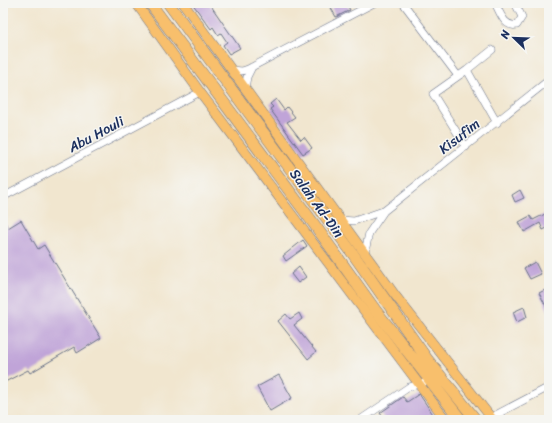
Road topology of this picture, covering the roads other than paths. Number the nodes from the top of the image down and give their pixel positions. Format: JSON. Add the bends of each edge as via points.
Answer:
{"nodes":[{"id":1,"x":136,"y":3,"type":"edge"},
{"id":2,"x":150,"y":3,"type":"edge"},
{"id":3,"x":168,"y":3,"type":"edge"},
{"id":4,"x":183,"y":3,"type":"edge"},
{"id":5,"x":374,"y":3,"type":"edge"},
{"id":6,"x":403,"y":3,"type":"edge"},
{"id":7,"x":495,"y":3,"type":"edge"},
{"id":8,"x":515,"y":3,"type":"edge"},
{"id":9,"x":492,"y":50,"type":"dead end"},
{"id":10,"x":252,"y":67,"type":"junction"},
{"id":11,"x":232,"y":70,"type":"junction"},
{"id":12,"x":466,"y":70,"type":"junction"},
{"id":13,"x":458,"y":76,"type":"junction"},
{"id":14,"x":549,"y":80,"type":"edge"},
{"id":15,"x":245,"y":88,"type":"junction"},
{"id":16,"x":200,"y":92,"type":"junction"},
{"id":17,"x":497,"y":123,"type":"junction"},
{"id":18,"x":466,"y":147,"type":"junction"},
{"id":19,"x":3,"y":197,"type":"edge"},
{"id":20,"x":384,"y":211,"type":"junction"},
{"id":21,"x":341,"y":220,"type":"junction"},
{"id":22,"x":365,"y":252,"type":"junction"},
{"id":23,"x":418,"y":383,"type":"junction"},
{"id":24,"x":433,"y":385,"type":"junction"},
{"id":25,"x":549,"y":387,"type":"edge"},
{"id":26,"x":490,"y":419,"type":"edge"},
{"id":27,"x":360,"y":420,"type":"edge"},
{"id":28,"x":446,"y":420,"type":"edge"},
{"id":29,"x":461,"y":420,"type":"edge"},
{"id":30,"x":476,"y":420,"type":"edge"}],
"edges":[{"from":1,"to":16,"type":"main road"},
{"from":2,"to":24,"type":"highway","name":"Salah Ad-Din"},
{"from":3,"to":30,"type":"highway","name":"Salah Ad-Din","via":[[427,359]]},
{"from":4,"to":11,"type":"main road"},
{"from":5,"to":10,"type":"street"},
{"from":6,"to":13,"type":"street"},
{"from":7,"to":8,"type":"street","via":[[506,23],[512,26],[517,25],[522,17]]},
{"from":9,"to":12,"type":"street"},
{"from":10,"to":11,"type":"street","via":[[242,71]]},
{"from":10,"to":15,"type":"street"},
{"from":11,"to":15,"type":"main road"},
{"from":12,"to":13,"type":"street"},
{"from":12,"to":17,"type":"street"},
{"from":13,"to":18,"type":"street","via":[[433,94]]},
{"from":14,"to":17,"type":"street","name":"Kisufim"},
{"from":15,"to":21,"type":"main road"},
{"from":16,"to":19,"type":"street","name":"Abu Houli"},
{"from":16,"to":23,"type":"main road"},
{"from":17,"to":18,"type":"street","name":"Kisufim"},
{"from":18,"to":20,"type":"street","name":"Kisufim"},
{"from":20,"to":21,"type":"street","name":"Kisufim","via":[[354,221]]},
{"from":20,"to":22,"type":"street","name":"Kisufim","via":[[369,233]]},
{"from":21,"to":22,"type":"main road"},
{"from":22,"to":26,"type":"main road"},
{"from":23,"to":24,"type":"street"},
{"from":23,"to":27,"type":"street"},
{"from":23,"to":28,"type":"main road"},
{"from":24,"to":29,"type":"highway","name":"Salah Ad-Din"},
{"from":25,"to":26,"type":"street"}]}
